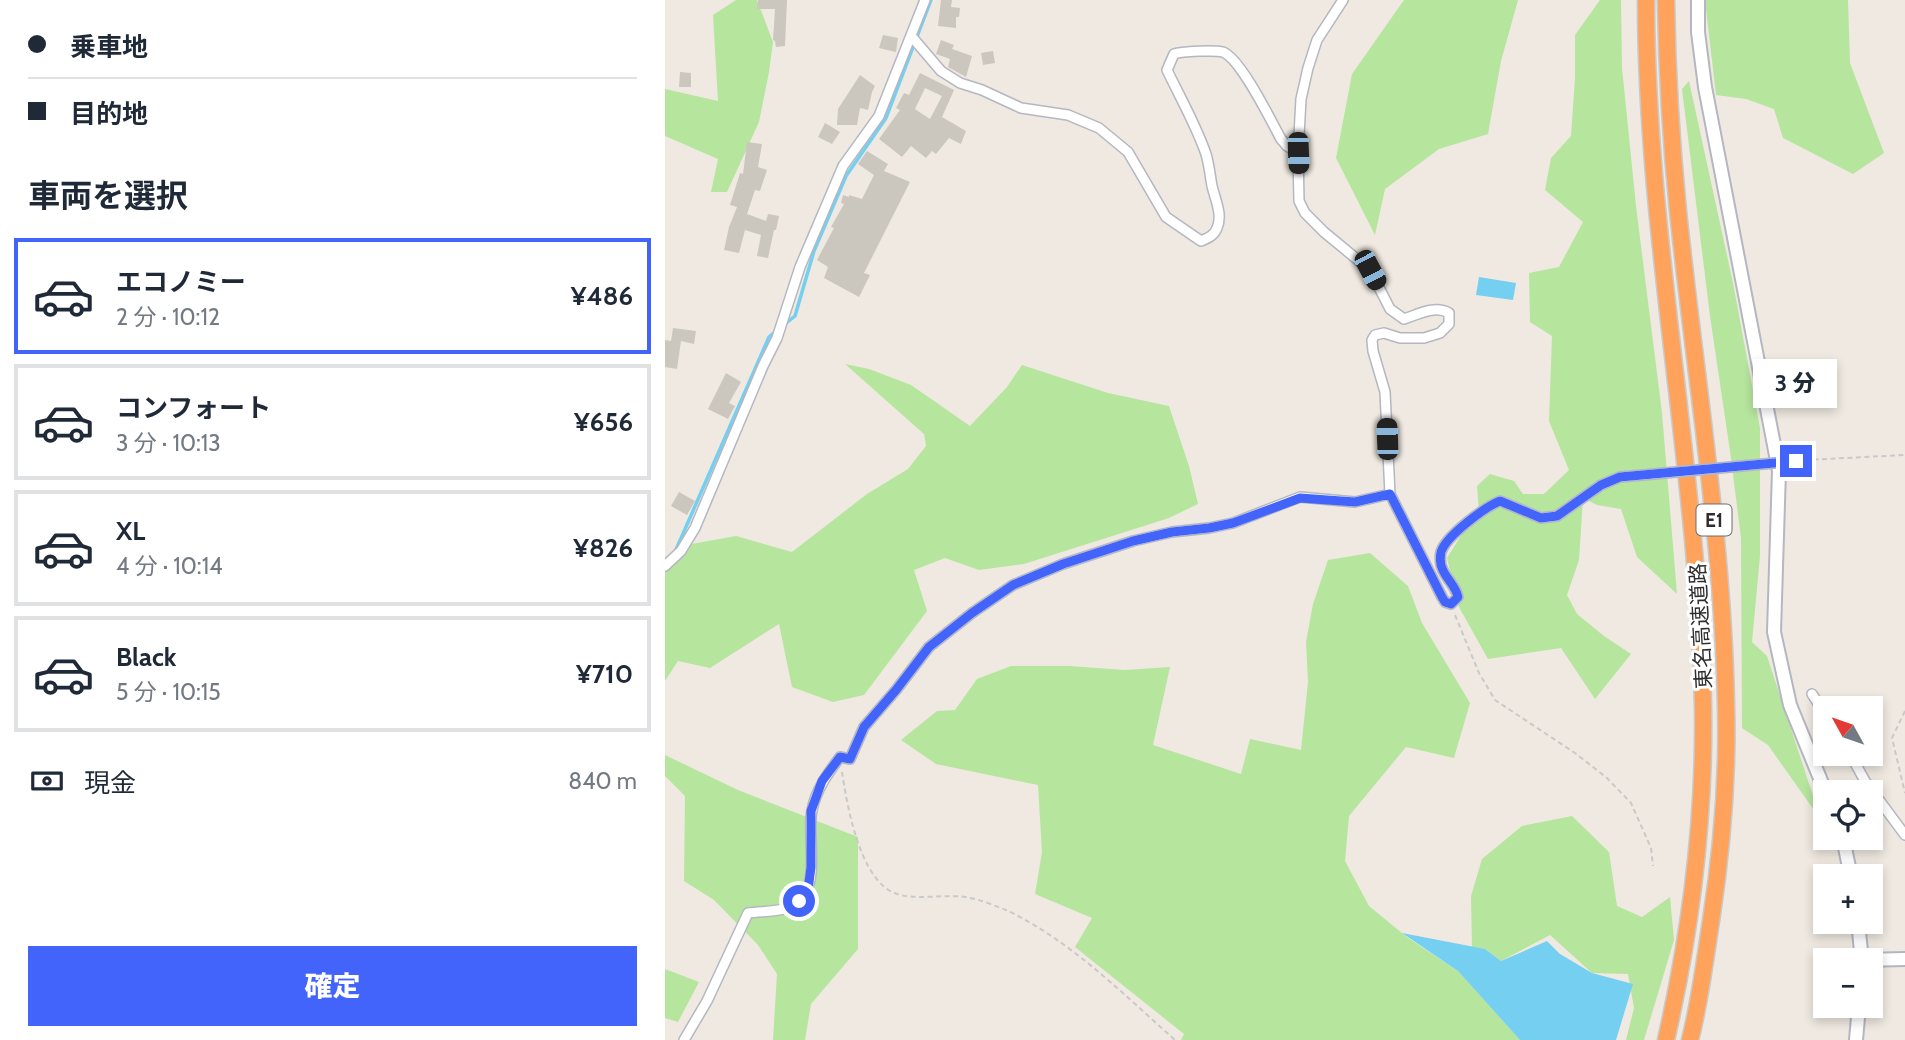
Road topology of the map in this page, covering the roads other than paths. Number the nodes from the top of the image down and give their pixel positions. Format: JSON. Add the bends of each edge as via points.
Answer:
{"nodes":[{"id":1,"x":925,"y":0,"type":"edge"},
{"id":2,"x":1343,"y":0,"type":"edge"},
{"id":3,"x":1646,"y":0,"type":"edge"},
{"id":4,"x":1665,"y":0,"type":"edge"},
{"id":5,"x":1698,"y":0,"type":"edge"},
{"id":6,"x":912,"y":37,"type":"junction"},
{"id":7,"x":1298,"y":153,"type":"junction"},
{"id":8,"x":1796,"y":461,"type":"road end"},
{"id":9,"x":1390,"y":494,"type":"junction"},
{"id":10,"x":665,"y":566,"type":"edge"},
{"id":11,"x":1857,"y":766,"type":"edge"},
{"id":12,"x":1821,"y":780,"type":"edge"},
{"id":13,"x":1905,"y":835,"type":"edge"},
{"id":14,"x":1905,"y":959,"type":"edge"},
{"id":15,"x":1883,"y":960,"type":"edge"},
{"id":16,"x":1858,"y":1018,"type":"edge"},
{"id":17,"x":684,"y":1040,"type":"edge"},
{"id":18,"x":1666,"y":1040,"type":"edge"},
{"id":19,"x":1690,"y":1040,"type":"edge"},
{"id":20,"x":1856,"y":1040,"type":"edge"}],
"edges":[{"from":1,"to":6,"type":"street"},
{"from":2,"to":7,"type":"street","via":[[1317,40],[1308,68]]},
{"from":3,"to":18,"type":"highway","name":"東名高速道路","number":"E1","via":[[1654,179],[1688,484],[1703,706],[1695,878]]},
{"from":4,"to":19,"type":"highway","name":"東名高速道路","number":"E1","via":[[1673,158],[1718,551],[1726,707],[1718,872]]},
{"from":5,"to":12,"type":"street","via":[[1705,87],[1779,471],[1774,632],[1790,705]]},
{"from":6,"to":7,"type":"street","via":[[941,71],[960,83],[1021,108],[1069,115],[1099,128],[1128,152],[1166,217],[1201,241],[1217,229],[1217,203],[1206,156],[1167,70],[1174,54],[1223,52],[1232,59],[1281,139]]},
{"from":6,"to":10,"type":"street","via":[[879,116],[843,166],[800,267],[778,338],[695,528]]},
{"from":7,"to":9,"type":"street","via":[[1299,201],[1305,214],[1370,270],[1390,309],[1404,319],[1434,309],[1450,313],[1449,324],[1440,333],[1424,338],[1384,333],[1372,340],[1385,392]]},
{"from":8,"to":9,"type":"street","bridge":true,"via":[[1620,477],[1557,516],[1541,518],[1500,501],[1487,506],[1440,552],[1441,567],[1457,592],[1451,604],[1442,597]]},
{"from":9,"to":17,"type":"street","via":[[1355,502],[1300,498],[1233,523],[1133,541],[1013,585],[972,613],[929,647],[864,727],[850,759],[840,757],[822,781],[811,811],[808,890],[789,908],[748,913]]},
{"from":11,"to":13,"type":"street"},
{"from":14,"to":15,"type":"street"},
{"from":16,"to":20,"type":"street"}]}
